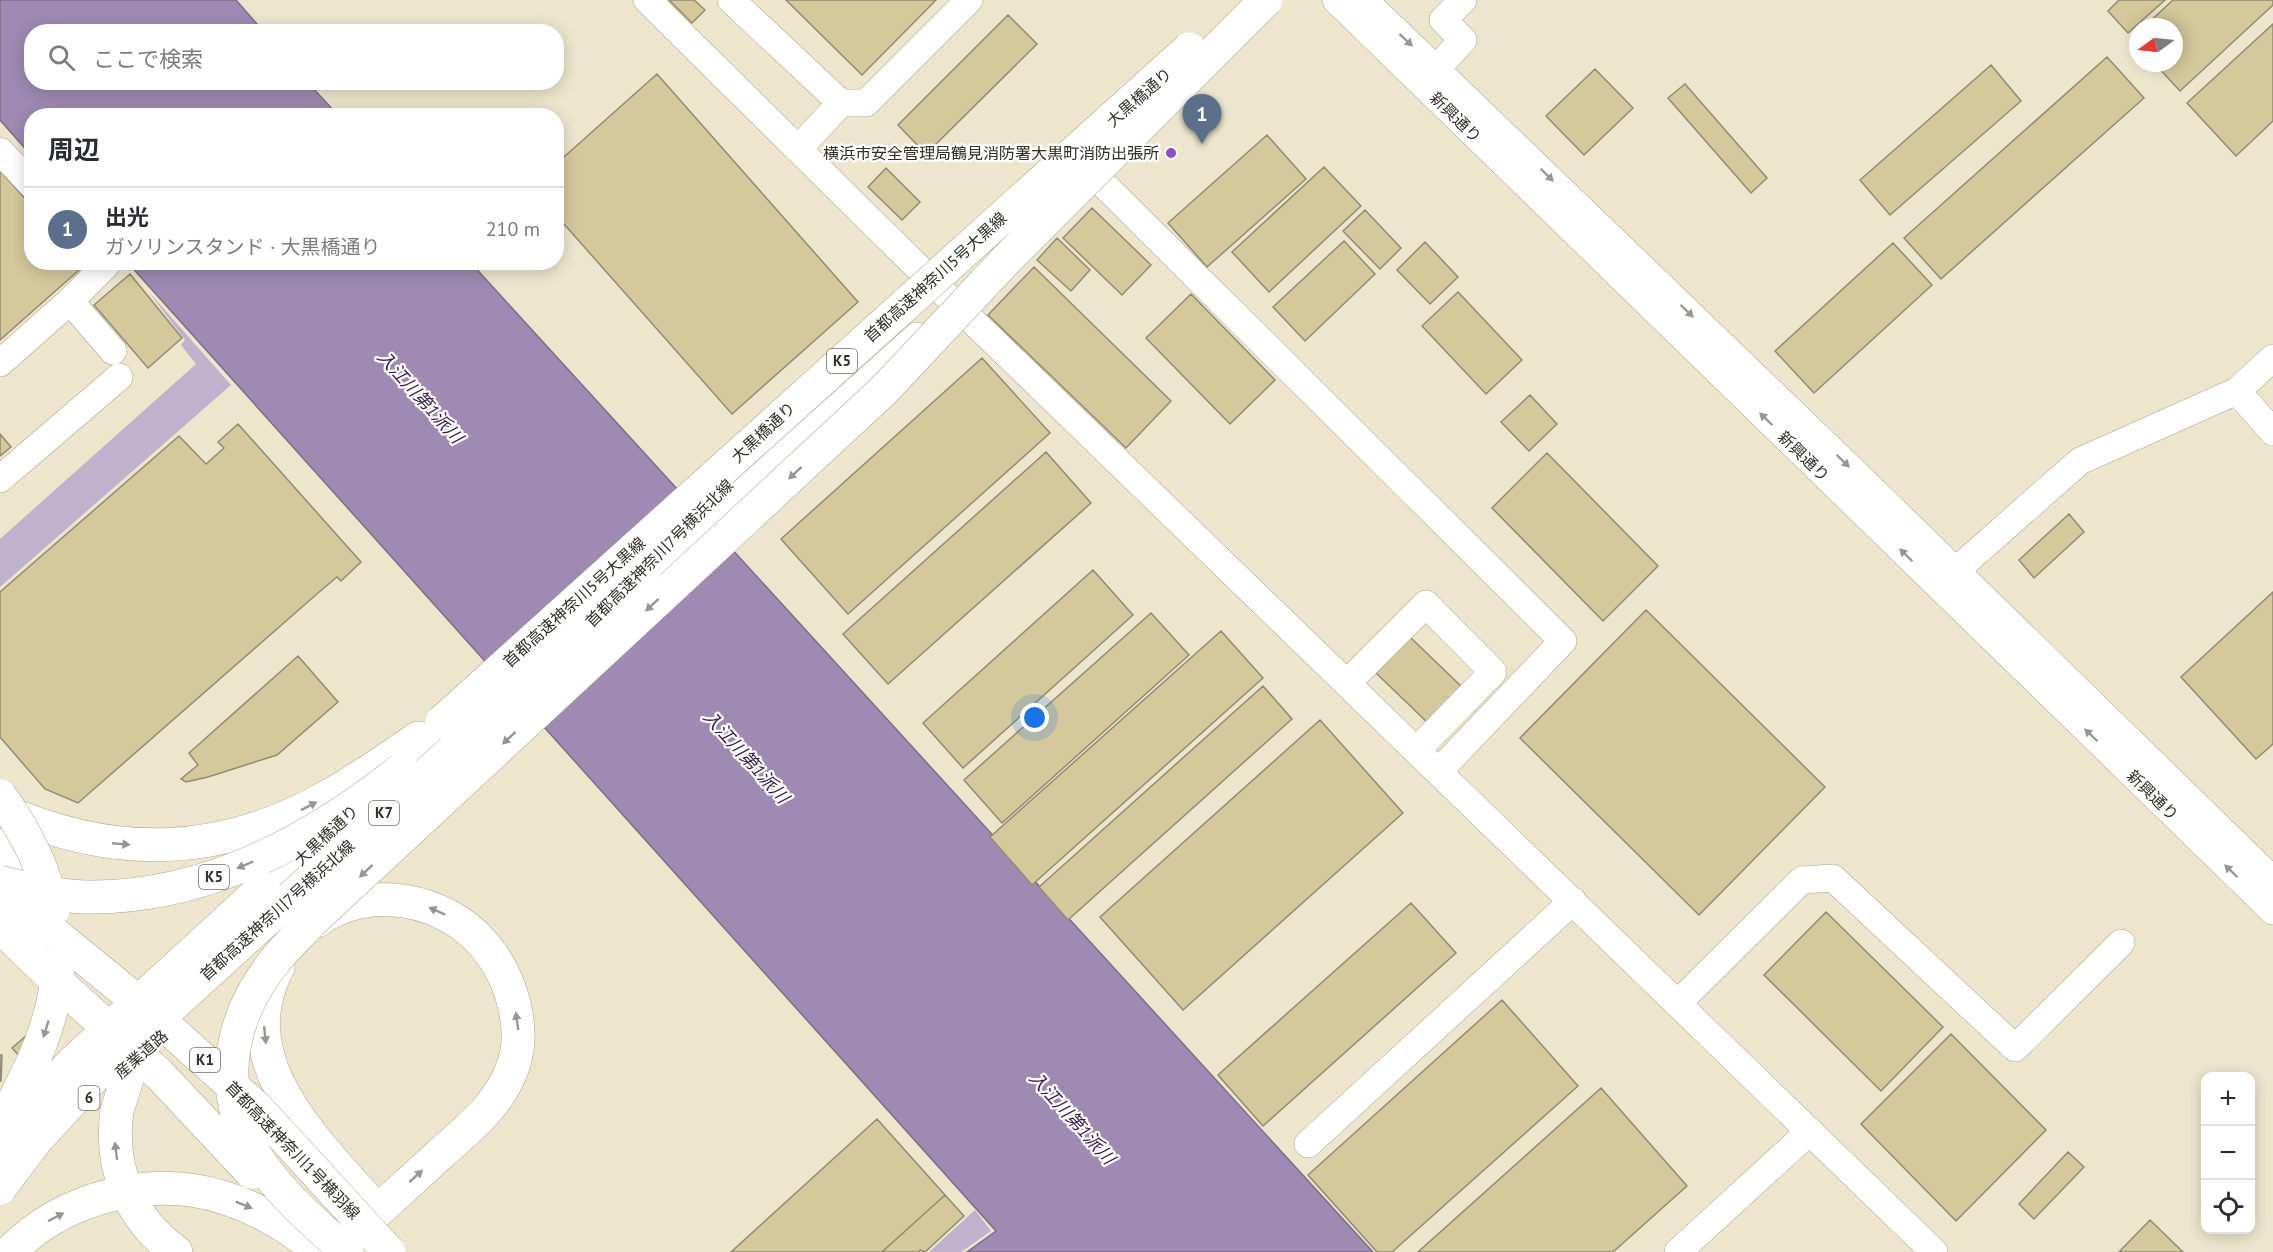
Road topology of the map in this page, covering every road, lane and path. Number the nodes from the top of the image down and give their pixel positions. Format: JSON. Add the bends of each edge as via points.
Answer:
{"nodes":[{"id":1,"x":647,"y":0,"type":"edge"},
{"id":2,"x":731,"y":0,"type":"edge"},
{"id":3,"x":969,"y":0,"type":"edge"},
{"id":4,"x":1241,"y":0,"type":"edge"},
{"id":5,"x":1249,"y":0,"type":"edge"},
{"id":6,"x":1264,"y":0,"type":"edge"},
{"id":7,"x":1286,"y":0,"type":"edge"},
{"id":8,"x":1336,"y":0,"type":"edge"},
{"id":9,"x":1463,"y":0,"type":"edge"},
{"id":10,"x":1374,"y":5,"type":"edge"},
{"id":11,"x":1436,"y":69,"type":"junction"},
{"id":12,"x":841,"y":103,"type":"junction"},
{"id":13,"x":798,"y":149,"type":"junction"},
{"id":14,"x":0,"y":151,"type":"edge"},
{"id":15,"x":24,"y":176,"type":"edge"},
{"id":16,"x":1094,"y":176,"type":"junction"},
{"id":17,"x":101,"y":270,"type":"edge"},
{"id":18,"x":932,"y":281,"type":"junction"},
{"id":19,"x":70,"y":301,"type":"junction"},
{"id":20,"x":954,"y":303,"type":"junction"},
{"id":21,"x":2273,"y":358,"type":"edge"},
{"id":22,"x":0,"y":363,"type":"edge"},
{"id":23,"x":2237,"y":391,"type":"junction"},
{"id":24,"x":2273,"y":432,"type":"edge"},
{"id":25,"x":772,"y":441,"type":"junction"},
{"id":26,"x":0,"y":479,"type":"edge"},
{"id":27,"x":1948,"y":580,"type":"junction"},
{"id":28,"x":1347,"y":683,"type":"junction"},
{"id":29,"x":442,"y":722,"type":"junction"},
{"id":30,"x":1417,"y":750,"type":"junction"},
{"id":31,"x":1439,"y":771,"type":"junction"},
{"id":32,"x":0,"y":796,"type":"edge"},
{"id":33,"x":0,"y":809,"type":"edge"},
{"id":34,"x":0,"y":845,"type":"edge"},
{"id":35,"x":2273,"y":880,"type":"edge"},
{"id":36,"x":0,"y":882,"type":"edge"},
{"id":37,"x":263,"y":888,"type":"junction"},
{"id":38,"x":0,"y":889,"type":"edge"},
{"id":39,"x":1573,"y":901,"type":"junction"},
{"id":40,"x":2273,"y":911,"type":"edge"},
{"id":41,"x":0,"y":927,"type":"edge"},
{"id":42,"x":75,"y":933,"type":"junction"},
{"id":43,"x":2121,"y":943,"type":"dead end"},
{"id":44,"x":151,"y":997,"type":"junction"},
{"id":45,"x":1678,"y":1003,"type":"junction"},
{"id":46,"x":126,"y":1020,"type":"junction"},
{"id":47,"x":176,"y":1023,"type":"junction"},
{"id":48,"x":152,"y":1046,"type":"junction"},
{"id":49,"x":221,"y":1116,"type":"junction"},
{"id":50,"x":0,"y":1125,"type":"edge"},
{"id":51,"x":1810,"y":1131,"type":"junction"},
{"id":52,"x":1308,"y":1144,"type":"dead end"},
{"id":53,"x":0,"y":1152,"type":"edge"},
{"id":54,"x":0,"y":1173,"type":"edge"},
{"id":55,"x":0,"y":1188,"type":"edge"},
{"id":56,"x":356,"y":1246,"type":"edge"},
{"id":57,"x":9,"y":1252,"type":"edge"},
{"id":58,"x":176,"y":1252,"type":"edge"},
{"id":59,"x":322,"y":1252,"type":"edge"},
{"id":60,"x":331,"y":1252,"type":"edge"},
{"id":61,"x":389,"y":1252,"type":"edge"},
{"id":62,"x":411,"y":1252,"type":"edge"},
{"id":63,"x":1678,"y":1252,"type":"edge"},
{"id":64,"x":1934,"y":1252,"type":"edge"}],
"edges":[{"from":1,"to":13,"type":"street"},
{"from":2,"to":12,"type":"street"},
{"from":3,"to":12,"type":"street","via":[[866,103]]},
{"from":4,"to":29,"type":"main road","name":"首都高速神奈川5号大黒線","number":"K5","bridge":true},
{"from":5,"to":18,"type":"street","name":"大黒橋通り"},
{"from":6,"to":25,"type":"main road","name":"首都高速神奈川5号大黒線","number":"K5","bridge":true},
{"from":6,"to":56,"type":"main road","one_way":true,"bridge":true,"via":[[1006,260],[884,390],[311,922],[274,962],[245,1010],[234,1043],[231,1078],[236,1112],[263,1167],[297,1206]]},
{"from":7,"to":16,"type":"street","name":"大黒橋通り"},
{"from":27,"to":8,"type":"street","name":"新興通り","one_way":true},
{"from":9,"to":11,"type":"street","via":[[1443,20],[1463,40]]},
{"from":10,"to":11,"type":"street","name":"新興通り","one_way":true},
{"from":11,"to":27,"type":"street","name":"新興通り","one_way":true},
{"from":12,"to":13,"type":"street"},
{"from":13,"to":18,"type":"street"},
{"from":14,"to":15,"type":"street"},
{"from":16,"to":20,"type":"street","name":"大黒橋通り"},
{"from":16,"to":31,"type":"street","via":[[1563,641]]},
{"from":17,"to":19,"type":"street"},
{"from":18,"to":20,"type":"street"},
{"from":18,"to":44,"type":"street","name":"大黒橋通り","bridge":true,"via":[[777,417]]},
{"from":19,"to":22,"type":"street"},
{"from":19,"to":26,"type":"street","via":[[116,364]]},
{"from":20,"to":28,"type":"street"},
{"from":20,"to":47,"type":"street","name":"大黒橋通り","via":[[515,699]]},
{"from":21,"to":23,"type":"street"},
{"from":23,"to":24,"type":"street"},
{"from":23,"to":27,"type":"street","via":[[2080,461]]},
{"from":25,"to":36,"type":"main road","number":"K5","one_way":true,"bridge":true,"via":[[402,769],[312,832],[217,876],[149,893],[84,897]]},
{"from":25,"to":55,"type":"main road","name":"首都高速神奈川7号横浜北線","number":"K7","bridge":true,"via":[[507,700],[101,1070],[37,1139]]},
{"from":27,"to":35,"type":"street","name":"新興通り"},
{"from":40,"to":27,"type":"street","name":"新興通り","one_way":true},
{"from":28,"to":30,"type":"street"},
{"from":28,"to":30,"type":"street","via":[[1426,604],[1493,672]]},
{"from":33,"to":29,"type":"main road","number":"K5","one_way":true,"bridge":true,"via":[[31,822],[109,843],[166,845],[220,838],[275,821],[325,798]]},
{"from":29,"to":37,"type":"main road","name":"首都高速神奈川7号横浜北線","number":"K7","bridge":true},
{"from":30,"to":31,"type":"street"},
{"from":31,"to":39,"type":"street"},
{"from":32,"to":50,"type":"main road","one_way":true,"bridge":true,"via":[[39,861],[54,916],[58,957],[44,1037]]},
{"from":34,"to":42,"type":"main road","name":"産業道路"},
{"from":37,"to":53,"type":"main road","name":"首都高速神奈川7号横浜北線","number":"K7","bridge":true,"via":[[71,1064],[33,1106]]},
{"from":58,"to":37,"type":"main road","one_way":true,"bridge":true,"via":[[147,1226],[125,1189],[115,1138],[119,1098],[164,1006],[197,961]]},
{"from":38,"to":61,"type":"main road","name":"首都高速神奈川1号横羽線","number":"K1","bridge":true,"via":[[149,1011],[240,1092]]},
{"from":39,"to":45,"type":"street"},
{"from":39,"to":52,"type":"street"},
{"from":41,"to":59,"type":"main road","number":"K1","bridge":true,"via":[[173,1089]]},
{"from":42,"to":44,"type":"main road","name":"産業道路"},
{"from":42,"to":46,"type":"main road","name":"産業道路"},
{"from":43,"to":45,"type":"street","via":[[2015,1048],[1833,878],[1802,880]]},
{"from":44,"to":46,"type":"street","name":"大黒橋通り"},
{"from":44,"to":47,"type":"main road","name":"産業道路"},
{"from":45,"to":51,"type":"street"},
{"from":46,"to":48,"type":"main road","name":"産業道路"},
{"from":46,"to":50,"type":"main road","number":"6"},
{"from":47,"to":48,"type":"main road","name":"産業道路","number":"6"},
{"from":47,"to":56,"type":"main road"},
{"from":48,"to":49,"type":"main road","name":"産業道路"},
{"from":48,"to":54,"type":"main road","name":"産業道路","number":"6"},
{"from":49,"to":56,"type":"main road","name":"産業道路"},
{"from":49,"to":60,"type":"street","via":[[238,1146]]},
{"from":51,"to":63,"type":"street"},
{"from":51,"to":64,"type":"street"},
{"from":56,"to":62,"type":"main road","one_way":true,"bridge":true,"via":[[486,1111],[498,1097],[517,1050],[512,993],[484,945],[451,918],[411,903],[377,900],[346,905],[318,920],[295,942],[277,970],[265,1001],[264,1039],[274,1074],[309,1132]]},
{"from":57,"to":59,"type":"main road","one_way":true,"via":[[42,1225],[76,1207],[114,1194],[160,1188],[203,1192],[249,1206]]}]}
